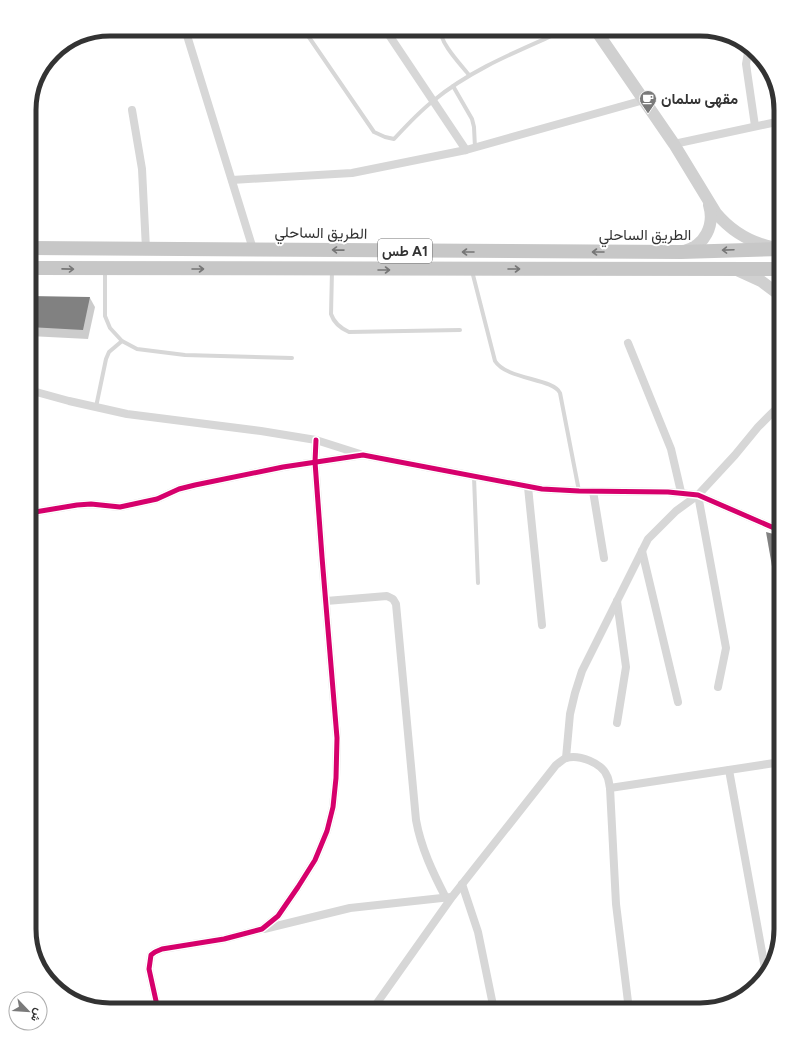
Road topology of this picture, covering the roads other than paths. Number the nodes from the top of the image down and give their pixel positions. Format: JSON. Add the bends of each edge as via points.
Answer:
{"nodes":[{"id":1,"x":187,"y":36,"type":"edge"},
{"id":2,"x":308,"y":36,"type":"edge"},
{"id":3,"x":389,"y":36,"type":"edge"},
{"id":4,"x":441,"y":36,"type":"edge"},
{"id":5,"x":551,"y":36,"type":"edge"},
{"id":6,"x":600,"y":36,"type":"edge"},
{"id":7,"x":748,"y":53,"type":"edge"},
{"id":8,"x":469,"y":75,"type":"junction"},
{"id":9,"x":453,"y":86,"type":"junction"},
{"id":10,"x":644,"y":100,"type":"junction"},
{"id":11,"x":432,"y":101,"type":"junction"},
{"id":12,"x":132,"y":110,"type":"dead end"},
{"id":13,"x":774,"y":122,"type":"edge"},
{"id":14,"x":755,"y":126,"type":"junction"},
{"id":15,"x":674,"y":144,"type":"junction"},
{"id":16,"x":475,"y":148,"type":"junction"},
{"id":17,"x":466,"y":150,"type":"junction"},
{"id":18,"x":232,"y":180,"type":"junction"},
{"id":19,"x":709,"y":204,"type":"junction"},
{"id":20,"x":774,"y":247,"type":"edge"},
{"id":21,"x":36,"y":248,"type":"edge"},
{"id":22,"x":774,"y":248,"type":"edge"},
{"id":23,"x":146,"y":249,"type":"junction"},
{"id":24,"x":253,"y":249,"type":"junction"},
{"id":25,"x":680,"y":252,"type":"junction"},
{"id":26,"x":36,"y":268,"type":"edge"},
{"id":27,"x":104,"y":269,"type":"junction"},
{"id":28,"x":332,"y":269,"type":"junction"},
{"id":29,"x":471,"y":269,"type":"junction"},
{"id":30,"x":774,"y":269,"type":"edge"},
{"id":31,"x":736,"y":270,"type":"junction"},
{"id":32,"x":774,"y":291,"type":"edge"},
{"id":33,"x":460,"y":330,"type":"dead end"},
{"id":34,"x":122,"y":341,"type":"junction"},
{"id":35,"x":628,"y":343,"type":"dead end"},
{"id":36,"x":292,"y":358,"type":"dead end"},
{"id":37,"x":36,"y":392,"type":"edge"},
{"id":38,"x":96,"y":408,"type":"junction"},
{"id":39,"x":774,"y":411,"type":"edge"},
{"id":40,"x":316,"y":440,"type":"junction"},
{"id":41,"x":363,"y":455,"type":"junction"},
{"id":42,"x":315,"y":462,"type":"junction"},
{"id":43,"x":474,"y":477,"type":"junction"},
{"id":44,"x":528,"y":487,"type":"junction"},
{"id":45,"x":579,"y":491,"type":"junction"},
{"id":46,"x":594,"y":491,"type":"junction"},
{"id":47,"x":681,"y":492,"type":"junction"},
{"id":48,"x":698,"y":495,"type":"junction"},
{"id":49,"x":36,"y":510,"type":"edge"},
{"id":50,"x":774,"y":529,"type":"edge"},
{"id":51,"x":642,"y":551,"type":"junction"},
{"id":52,"x":604,"y":558,"type":"dead end"},
{"id":53,"x":478,"y":583,"type":"dead end"},
{"id":54,"x":617,"y":600,"type":"junction"},
{"id":55,"x":326,"y":601,"type":"junction"},
{"id":56,"x":542,"y":625,"type":"dead end"},
{"id":57,"x":718,"y":687,"type":"dead end"},
{"id":58,"x":678,"y":702,"type":"dead end"},
{"id":59,"x":617,"y":723,"type":"dead end"},
{"id":60,"x":566,"y":758,"type":"junction"},
{"id":61,"x":774,"y":763,"type":"edge"},
{"id":62,"x":729,"y":770,"type":"junction"},
{"id":63,"x":610,"y":788,"type":"junction"},
{"id":64,"x":462,"y":884,"type":"junction"},
{"id":65,"x":449,"y":898,"type":"junction"},
{"id":66,"x":262,"y":929,"type":"junction"},
{"id":67,"x":764,"y":965,"type":"edge"},
{"id":68,"x":156,"y":1003,"type":"edge"},
{"id":69,"x":377,"y":1003,"type":"edge"},
{"id":70,"x":493,"y":1003,"type":"edge"},
{"id":71,"x":628,"y":1003,"type":"edge"}],
"edges":[{"from":1,"to":18,"type":"street"},
{"from":2,"to":11,"type":"lane","via":[[374,132],[394,139]]},
{"from":3,"to":11,"type":"street"},
{"from":4,"to":8,"type":"lane"},
{"from":5,"to":8,"type":"lane"},
{"from":6,"to":10,"type":"main road"},
{"from":7,"to":14,"type":"street","via":[[746,64]]},
{"from":8,"to":9,"type":"lane"},
{"from":9,"to":11,"type":"lane"},
{"from":9,"to":16,"type":"lane","via":[[472,118]]},
{"from":10,"to":15,"type":"main road"},
{"from":10,"to":16,"type":"street"},
{"from":11,"to":17,"type":"street"},
{"from":12,"to":23,"type":"street","via":[[142,169]]},
{"from":13,"to":14,"type":"street"},
{"from":14,"to":15,"type":"street"},
{"from":15,"to":19,"type":"main road"},
{"from":16,"to":17,"type":"street"},
{"from":17,"to":18,"type":"street","via":[[352,173]]},
{"from":18,"to":24,"type":"street"},
{"from":19,"to":20,"type":"main road","via":[[724,222],[742,236]]},
{"from":19,"to":25,"type":"main road","via":[[711,218],[708,232],[700,243]]},
{"from":21,"to":23,"type":"highway","name":"الطريق الساحلي","number":"طس A1"},
{"from":22,"to":25,"type":"highway","name":"الطريق الساحلي","number":"طس A1","one_way":true},
{"from":23,"to":24,"type":"highway","name":"الطريق الساحلي","number":"طس A1"},
{"from":25,"to":24,"type":"highway","name":"الطريق الساحلي","number":"طس A1","one_way":true},
{"from":26,"to":27,"type":"highway","number":"طس A1","one_way":true},
{"from":27,"to":28,"type":"highway","number":"طس A1","one_way":true},
{"from":27,"to":34,"type":"lane","via":[[105,316],[110,328]]},
{"from":28,"to":29,"type":"highway","number":"طس A1","one_way":true},
{"from":28,"to":33,"type":"lane","via":[[331,314],[333,320],[348,332]]},
{"from":29,"to":31,"type":"highway","number":"طس A1","one_way":true},
{"from":29,"to":45,"type":"lane","via":[[497,365],[514,374],[556,387],[560,393]]},
{"from":30,"to":31,"type":"highway","number":"طس A1"},
{"from":31,"to":32,"type":"main road","via":[[761,281]]},
{"from":34,"to":36,"type":"lane","via":[[137,349],[185,356]]},
{"from":34,"to":38,"type":"lane","via":[[109,352],[106,359]]},
{"from":35,"to":47,"type":"street","via":[[671,449]]},
{"from":37,"to":38,"type":"street"},
{"from":38,"to":40,"type":"street"},
{"from":39,"to":48,"type":"street"},
{"from":40,"to":41,"type":"street"},
{"from":40,"to":42,"type":"street"},
{"from":41,"to":42,"type":"street"},
{"from":41,"to":43,"type":"street"},
{"from":42,"to":49,"type":"street","via":[[195,485],[138,504],[120,507],[91,504]]},
{"from":42,"to":55,"type":"street"},
{"from":43,"to":44,"type":"street"},
{"from":43,"to":53,"type":"lane"},
{"from":44,"to":45,"type":"street"},
{"from":44,"to":56,"type":"street"},
{"from":45,"to":46,"type":"street"},
{"from":46,"to":47,"type":"street"},
{"from":46,"to":52,"type":"street"},
{"from":47,"to":48,"type":"street"},
{"from":48,"to":50,"type":"street"},
{"from":48,"to":51,"type":"street","via":[[676,511],[648,539]]},
{"from":48,"to":57,"type":"street","via":[[726,648]]},
{"from":51,"to":54,"type":"street"},
{"from":51,"to":58,"type":"street"},
{"from":54,"to":59,"type":"street","via":[[626,667]]},
{"from":54,"to":60,"type":"street","via":[[582,671],[570,714]]},
{"from":55,"to":65,"type":"street","via":[[387,596],[396,604],[416,820],[427,858]]},
{"from":55,"to":66,"type":"street","via":[[338,738],[333,807],[321,845],[308,872],[278,916]]},
{"from":60,"to":63,"type":"street","via":[[577,757],[600,767],[607,775]]},
{"from":60,"to":64,"type":"street","via":[[556,765]]},
{"from":61,"to":62,"type":"street"},
{"from":62,"to":63,"type":"street"},
{"from":62,"to":67,"type":"street"},
{"from":63,"to":71,"type":"street","via":[[616,904]]},
{"from":64,"to":65,"type":"street"},
{"from":64,"to":70,"type":"street","via":[[478,932]]},
{"from":65,"to":66,"type":"street","via":[[350,908]]},
{"from":65,"to":69,"type":"street"},
{"from":66,"to":68,"type":"street","via":[[155,952],[151,955],[149,969]]}]}
